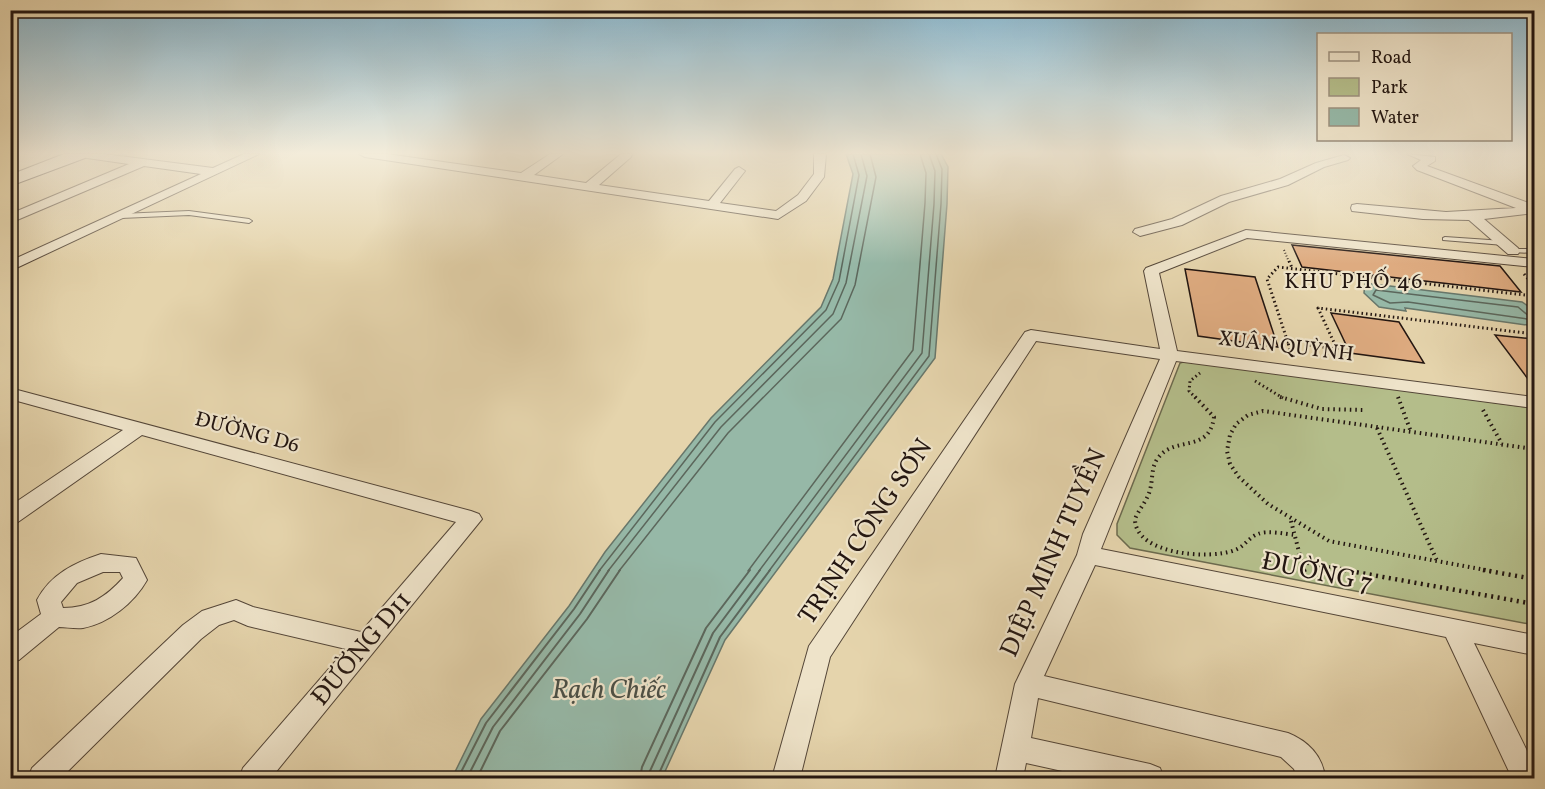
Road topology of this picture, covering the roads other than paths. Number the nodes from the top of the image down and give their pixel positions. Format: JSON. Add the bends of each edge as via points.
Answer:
{"nodes":[{"id":1,"x":76,"y":191,"type":"edge"},
{"id":2,"x":174,"y":191,"type":"edge"},
{"id":3,"x":615,"y":191,"type":"edge"},
{"id":4,"x":723,"y":191,"type":"edge"},
{"id":5,"x":807,"y":191,"type":"edge"},
{"id":6,"x":1253,"y":191,"type":"edge"},
{"id":7,"x":1486,"y":191,"type":"edge"},
{"id":8,"x":712,"y":205,"type":"junction"},
{"id":9,"x":1357,"y":208,"type":"dead end"},
{"id":10,"x":1533,"y":210,"type":"edge"},
{"id":11,"x":121,"y":216,"type":"junction"},
{"id":12,"x":1472,"y":216,"type":"junction"},
{"id":13,"x":10,"y":219,"type":"edge"},
{"id":14,"x":249,"y":221,"type":"dead end"},
{"id":15,"x":1140,"y":232,"type":"dead end"},
{"id":16,"x":1444,"y":239,"type":"dead end"},
{"id":17,"x":1509,"y":247,"type":"junction"},
{"id":18,"x":1534,"y":251,"type":"edge"},
{"id":19,"x":1534,"y":263,"type":"edge"},
{"id":20,"x":10,"y":267,"type":"edge"},
{"id":21,"x":1031,"y":335,"type":"joint"},
{"id":22,"x":1170,"y":356,"type":"junction"},
{"id":23,"x":15,"y":399,"type":"edge"},
{"id":24,"x":1534,"y":403,"type":"edge"},
{"id":25,"x":139,"y":428,"type":"junction"},
{"id":26,"x":10,"y":517,"type":"edge"},
{"id":27,"x":471,"y":519,"type":"joint"},
{"id":28,"x":1088,"y":555,"type":"junction"},
{"id":29,"x":54,"y":617,"type":"dead end"},
{"id":30,"x":1455,"y":630,"type":"junction"},
{"id":31,"x":366,"y":644,"type":"junction"},
{"id":32,"x":1534,"y":645,"type":"edge"},
{"id":33,"x":10,"y":652,"type":"edge"},
{"id":34,"x":1028,"y":684,"type":"junction"},
{"id":35,"x":1015,"y":747,"type":"junction"},
{"id":36,"x":42,"y":778,"type":"edge"},
{"id":37,"x":253,"y":778,"type":"edge"},
{"id":38,"x":786,"y":778,"type":"edge"},
{"id":39,"x":1009,"y":778,"type":"edge"},
{"id":40,"x":1150,"y":778,"type":"edge"},
{"id":41,"x":1311,"y":778,"type":"edge"},
{"id":42,"x":1526,"y":778,"type":"edge"}],
"edges":[{"from":1,"to":13,"type":"street"},
{"from":2,"to":11,"type":"street"},
{"from":3,"to":8,"type":"street"},
{"from":4,"to":8,"type":"street"},
{"from":5,"to":8,"type":"street","via":[[778,214]]},
{"from":6,"to":15,"type":"street","via":[[1224,199],[1178,222]]},
{"from":7,"to":10,"type":"street"},
{"from":9,"to":12,"type":"street","via":[[1407,216]]},
{"from":10,"to":12,"type":"street"},
{"from":11,"to":14,"type":"lane","via":[[189,213]]},
{"from":11,"to":20,"type":"street"},
{"from":12,"to":17,"type":"street"},
{"from":16,"to":17,"type":"lane"},
{"from":17,"to":18,"type":"lane"},
{"from":19,"to":22,"type":"street","via":[[1246,234],[1151,271]]},
{"from":21,"to":22,"type":"street","name":"XUÂN QUỲNH"},
{"from":21,"to":38,"type":"street","name":"TRỊNH CÔNG SƠN","via":[[818,654]]},
{"from":22,"to":24,"type":"street","name":"XUÂN QUỲNH"},
{"from":22,"to":28,"type":"street","name":"DIỆP MINH TUYỀN"},
{"from":23,"to":25,"type":"street","name":"ĐƯỜNG D6"},
{"from":25,"to":26,"type":"street"},
{"from":25,"to":27,"type":"street","name":"ĐƯỜNG D6"},
{"from":27,"to":31,"type":"street","name":"ĐƯỜNG D11"},
{"from":28,"to":30,"type":"street","name":"ĐƯỜNG 7"},
{"from":28,"to":34,"type":"street","name":"DIỆP MINH TUYỀN"},
{"from":29,"to":33,"type":"street"},
{"from":30,"to":32,"type":"street","name":"ĐƯỜNG 7"},
{"from":30,"to":42,"type":"street"},
{"from":31,"to":36,"type":"street","via":[[248,616],[236,609],[211,618]]},
{"from":31,"to":37,"type":"street","name":"ĐƯỜNG D11"},
{"from":34,"to":35,"type":"street","name":"DIỆP MINH TUYỀN"},
{"from":34,"to":41,"type":"street","via":[[1288,746],[1306,760]]},
{"from":35,"to":39,"type":"street","name":"DIỆP MINH TUYỀN"},
{"from":35,"to":40,"type":"street"}]}
